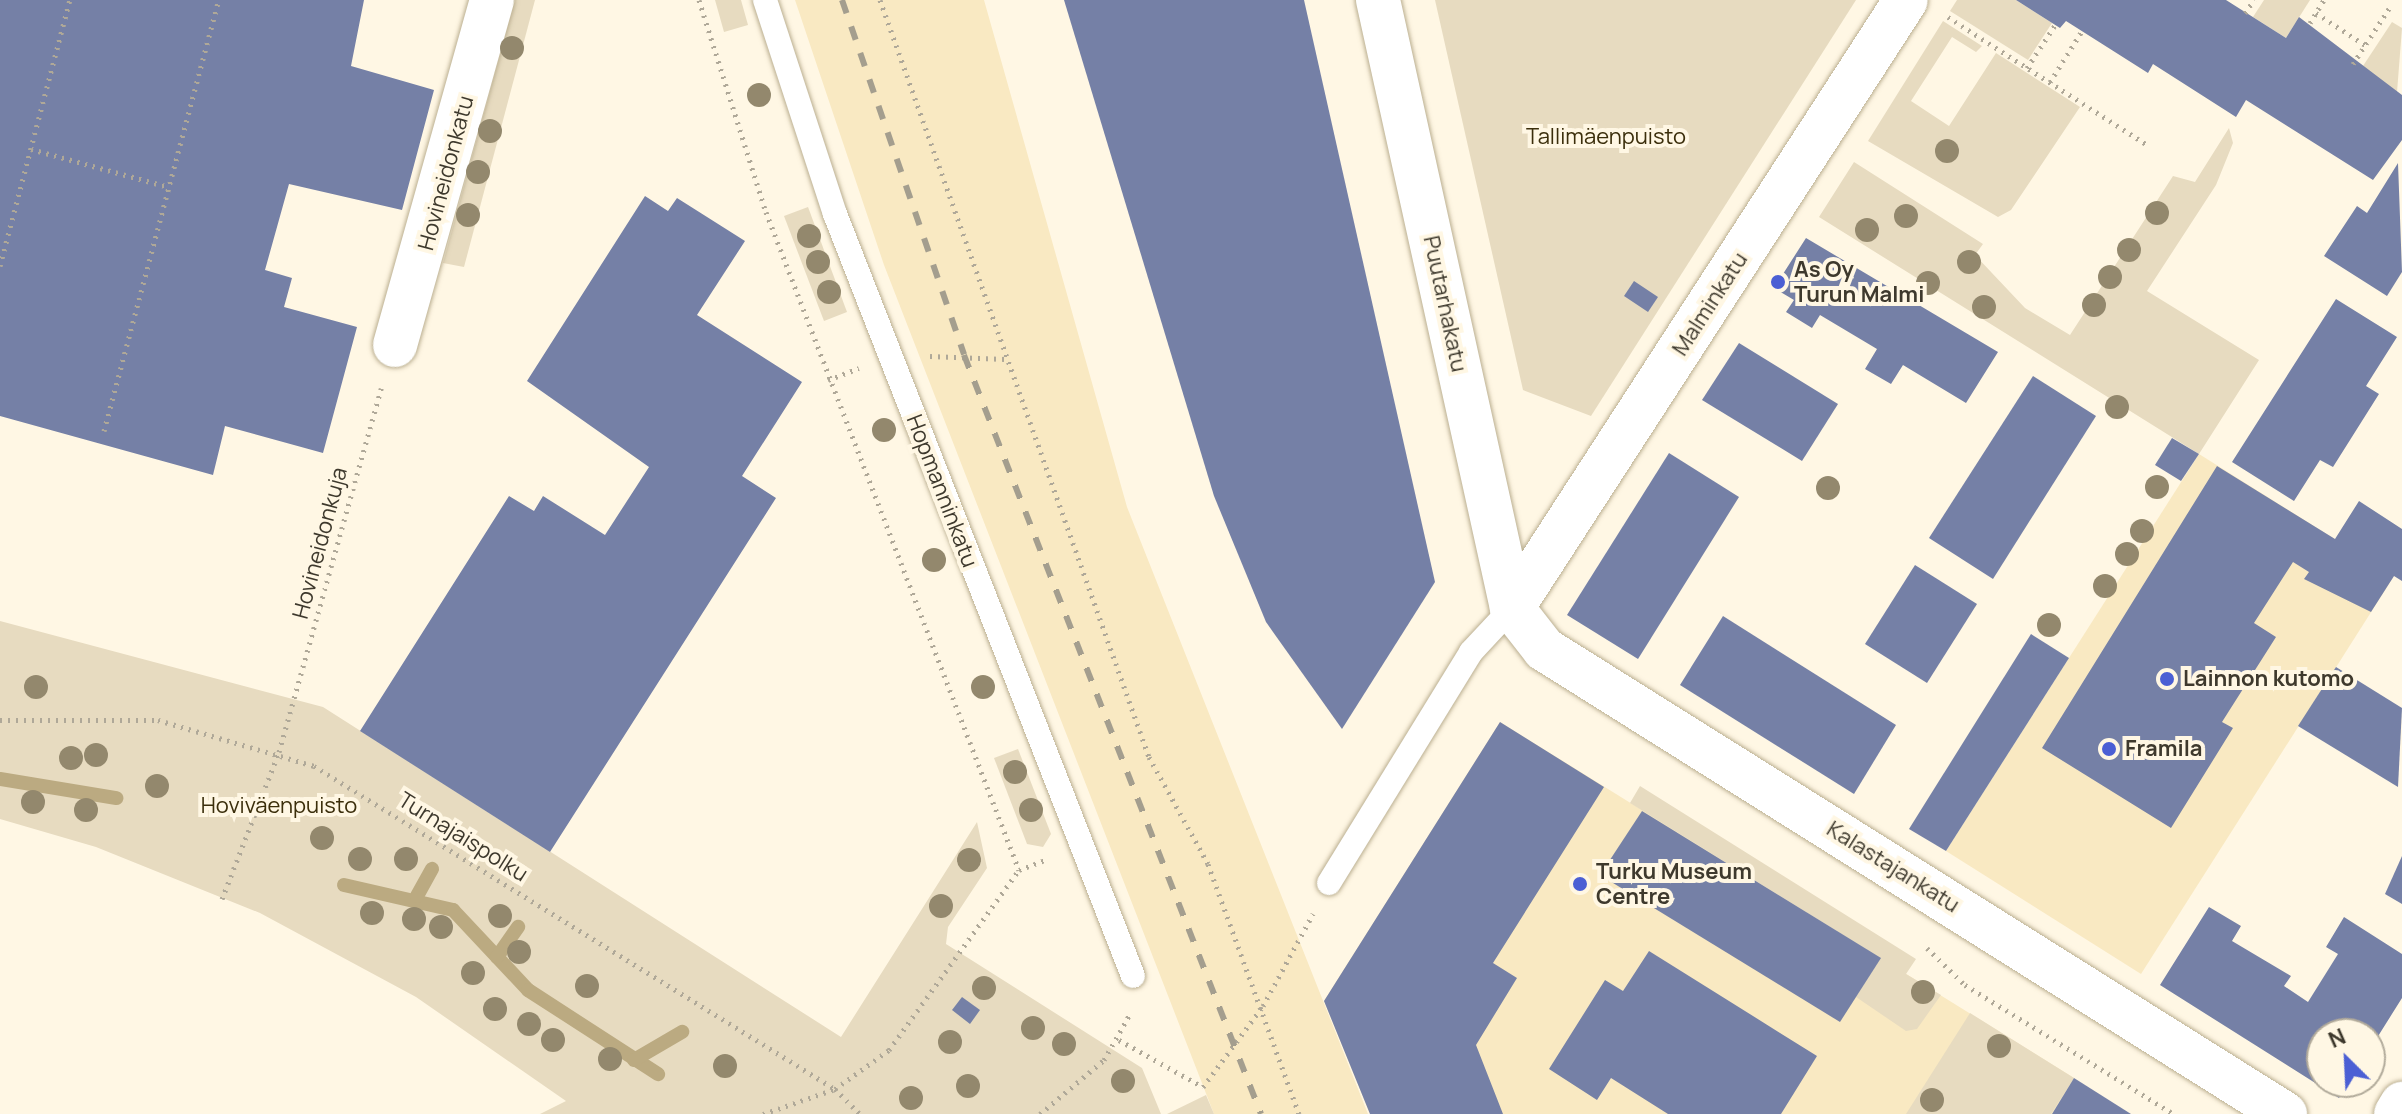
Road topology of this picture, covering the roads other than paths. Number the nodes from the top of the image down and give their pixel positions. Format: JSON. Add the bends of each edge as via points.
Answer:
{"nodes":[{"id":1,"x":492,"y":0,"type":"edge"},
{"id":2,"x":765,"y":0,"type":"edge"},
{"id":3,"x":1378,"y":0,"type":"edge"},
{"id":4,"x":1922,"y":5,"type":"edge"},
{"id":5,"x":395,"y":345,"type":"road end"},
{"id":6,"x":1512,"y":608,"type":"junction"},
{"id":7,"x":1329,"y":883,"type":"road end"},
{"id":8,"x":1133,"y":976,"type":"dead end"},
{"id":9,"x":2402,"y":1104,"type":"edge"},
{"id":10,"x":2285,"y":1114,"type":"edge"},
{"id":11,"x":2396,"y":1114,"type":"edge"}],
"edges":[{"from":1,"to":5,"type":"street","name":"Hovineidonkatu"},
{"from":2,"to":8,"type":"lane","name":"Hopmanninkatu","via":[[889,356]]},
{"from":3,"to":6,"type":"street","name":"Puutarhakatu"},
{"from":4,"to":6,"type":"street","name":"Malminkatu"},
{"from":6,"to":7,"type":"lane","via":[[1471,652]]},
{"from":6,"to":10,"type":"street","name":"Kalastajankatu","via":[[1544,649]]},
{"from":9,"to":11,"type":"street"}]}
